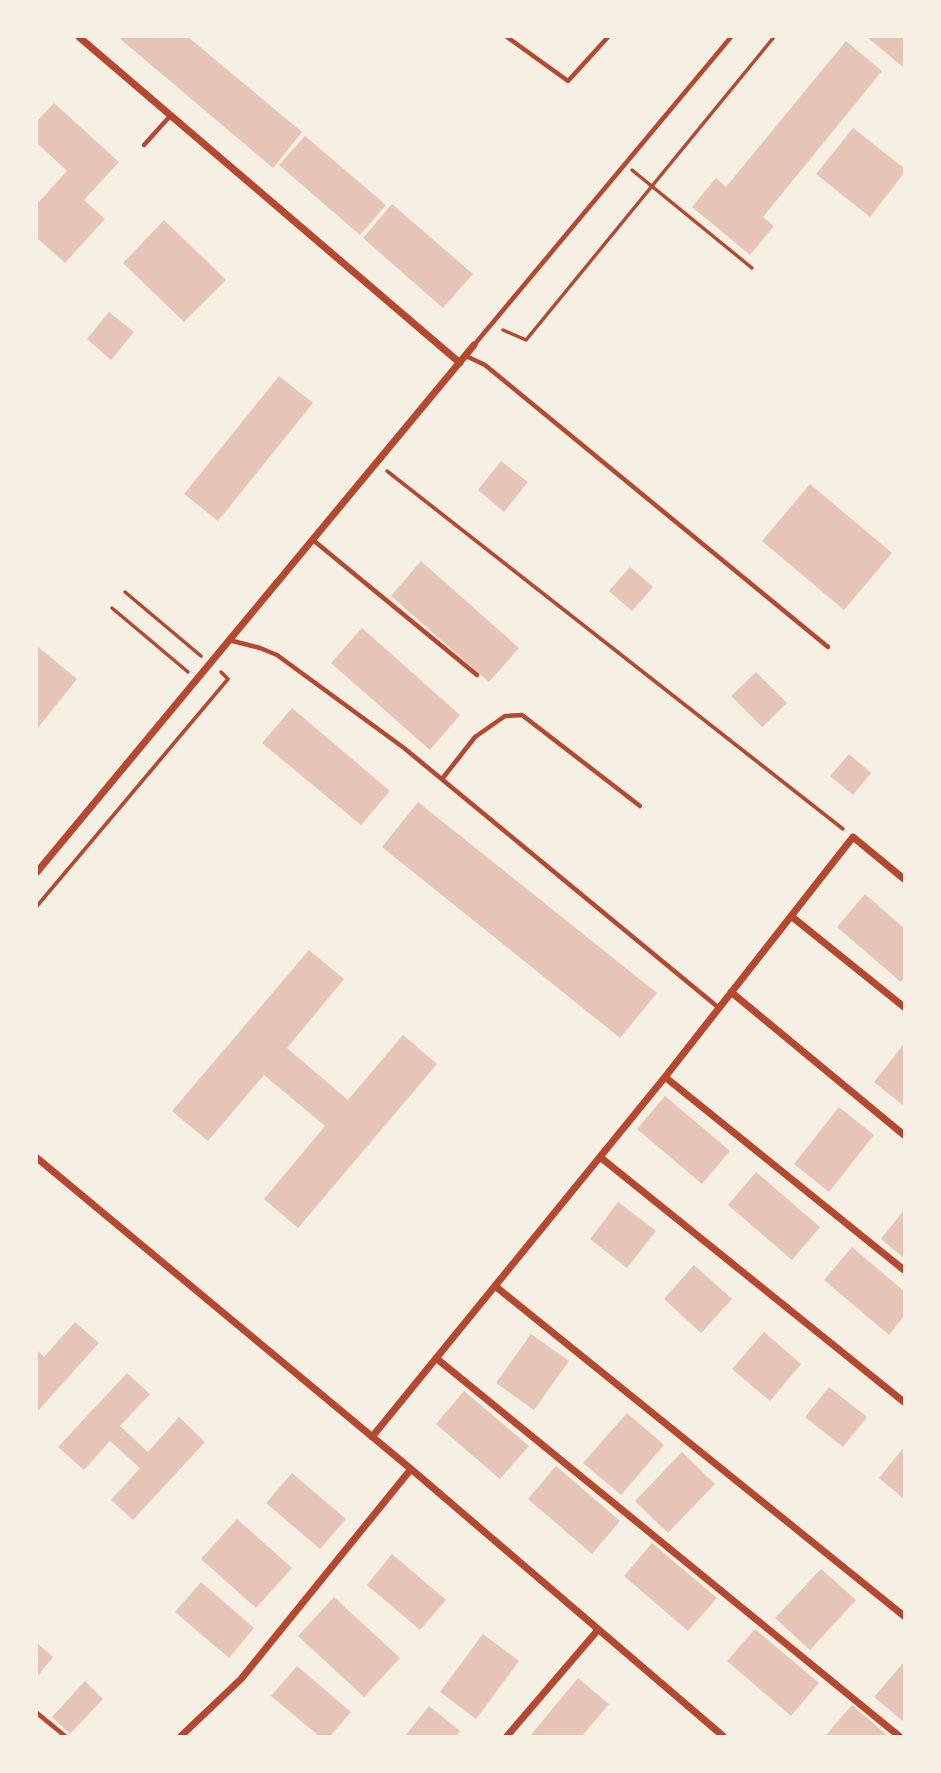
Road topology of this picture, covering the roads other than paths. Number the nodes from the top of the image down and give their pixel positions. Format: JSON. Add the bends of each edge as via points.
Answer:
{"nodes":[{"id":1,"x":79,"y":37,"type":"edge"},
{"id":2,"x":508,"y":37,"type":"edge"},
{"id":3,"x":608,"y":37,"type":"edge"},
{"id":4,"x":731,"y":37,"type":"edge"},
{"id":5,"x":171,"y":115,"type":"junction"},
{"id":6,"x":144,"y":145,"type":"dead end"},
{"id":7,"x":474,"y":345,"type":"joint"},
{"id":8,"x":466,"y":356,"type":"junction"},
{"id":9,"x":460,"y":363,"type":"junction"},
{"id":10,"x":313,"y":540,"type":"junction"},
{"id":11,"x":229,"y":640,"type":"junction"},
{"id":12,"x":828,"y":647,"type":"dead end"},
{"id":13,"x":477,"y":675,"type":"dead end"},
{"id":14,"x":442,"y":779,"type":"junction"},
{"id":15,"x":640,"y":806,"type":"dead end"},
{"id":16,"x":37,"y":872,"type":"edge"},
{"id":17,"x":904,"y":879,"type":"edge"},
{"id":18,"x":791,"y":916,"type":"junction"},
{"id":19,"x":731,"y":992,"type":"junction"},
{"id":20,"x":904,"y":1007,"type":"edge"},
{"id":21,"x":720,"y":1008,"type":"junction"},
{"id":22,"x":665,"y":1077,"type":"junction"},
{"id":23,"x":904,"y":1135,"type":"edge"},
{"id":24,"x":600,"y":1157,"type":"junction"},
{"id":25,"x":37,"y":1158,"type":"edge"},
{"id":26,"x":904,"y":1270,"type":"edge"},
{"id":27,"x":495,"y":1286,"type":"junction"},
{"id":28,"x":436,"y":1358,"type":"junction"},
{"id":29,"x":904,"y":1402,"type":"edge"},
{"id":30,"x":372,"y":1437,"type":"junction"},
{"id":31,"x":411,"y":1469,"type":"junction"},
{"id":32,"x":904,"y":1616,"type":"edge"},
{"id":33,"x":597,"y":1631,"type":"junction"},
{"id":34,"x":37,"y":1713,"type":"edge"},
{"id":35,"x":65,"y":1736,"type":"edge"},
{"id":36,"x":181,"y":1736,"type":"edge"},
{"id":37,"x":508,"y":1736,"type":"edge"},
{"id":38,"x":723,"y":1736,"type":"edge"},
{"id":39,"x":899,"y":1736,"type":"edge"}],
"edges":[{"from":1,"to":5,"type":"street"},
{"from":2,"to":3,"type":"lane","via":[[568,82]]},
{"from":4,"to":7,"type":"lane"},
{"from":5,"to":6,"type":"lane"},
{"from":5,"to":9,"type":"street"},
{"from":7,"to":8,"type":"street"},
{"from":8,"to":9,"type":"street"},
{"from":8,"to":12,"type":"lane","via":[[485,365]]},
{"from":9,"to":10,"type":"street"},
{"from":10,"to":11,"type":"street"},
{"from":10,"to":13,"type":"lane"},
{"from":11,"to":14,"type":"lane","via":[[277,655]]},
{"from":11,"to":16,"type":"street"},
{"from":14,"to":15,"type":"lane","via":[[475,737],[505,716],[522,715]]},
{"from":14,"to":21,"type":"lane"},
{"from":17,"to":18,"type":"street","via":[[853,837]]},
{"from":18,"to":19,"type":"street"},
{"from":18,"to":20,"type":"street"},
{"from":19,"to":21,"type":"street"},
{"from":19,"to":23,"type":"street"},
{"from":21,"to":22,"type":"street"},
{"from":22,"to":24,"type":"street"},
{"from":22,"to":26,"type":"street"},
{"from":24,"to":27,"type":"street"},
{"from":24,"to":29,"type":"street"},
{"from":25,"to":30,"type":"street"},
{"from":27,"to":28,"type":"street"},
{"from":27,"to":32,"type":"street"},
{"from":28,"to":30,"type":"street"},
{"from":28,"to":39,"type":"street"},
{"from":30,"to":31,"type":"street"},
{"from":31,"to":33,"type":"street"},
{"from":31,"to":36,"type":"street","via":[[241,1679]]},
{"from":33,"to":37,"type":"street"},
{"from":33,"to":38,"type":"street"},
{"from":34,"to":35,"type":"lane"}]}
